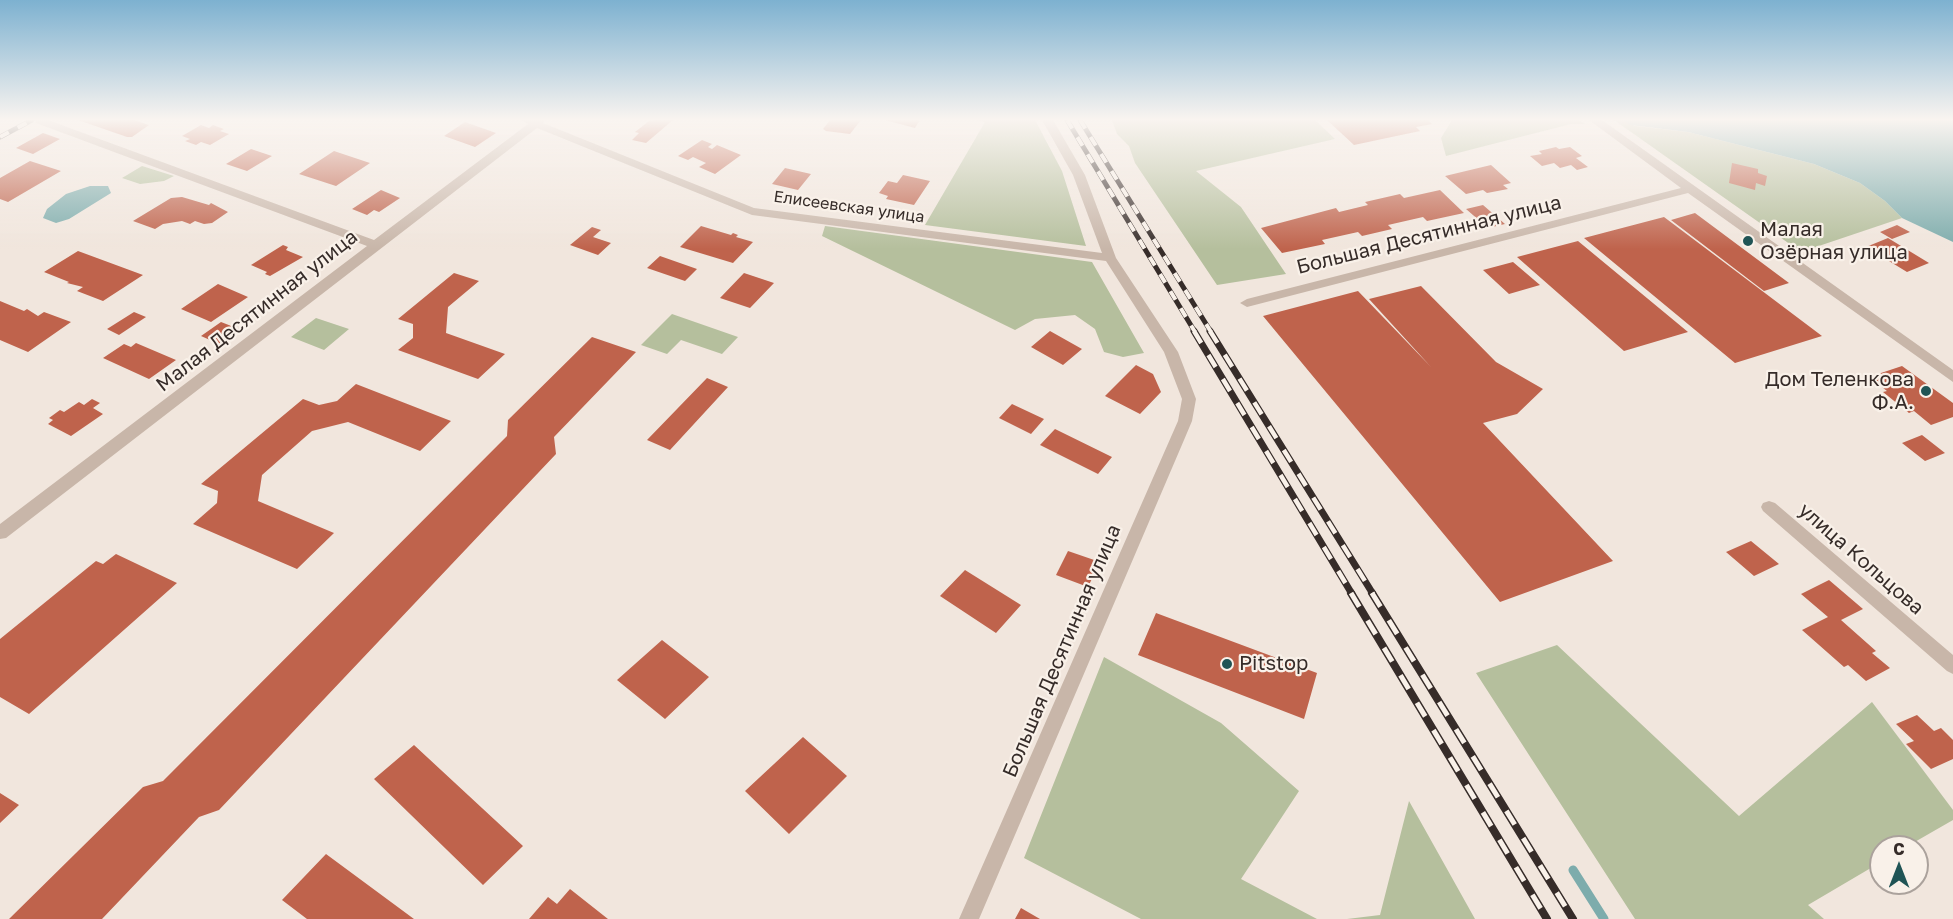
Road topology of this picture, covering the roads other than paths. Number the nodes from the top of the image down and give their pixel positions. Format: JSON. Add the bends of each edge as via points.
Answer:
{"nodes":[{"id":1,"x":155,"y":163,"type":"edge"},
{"id":2,"x":481,"y":163,"type":"edge"},
{"id":3,"x":634,"y":163,"type":"edge"},
{"id":4,"x":1072,"y":163,"type":"edge"},
{"id":5,"x":1654,"y":163,"type":"edge"},
{"id":6,"x":1691,"y":189,"type":"junction"},
{"id":7,"x":375,"y":245,"type":"junction"},
{"id":8,"x":1110,"y":258,"type":"junction"},
{"id":9,"x":1247,"y":303,"type":"dead end"},
{"id":10,"x":1953,"y":377,"type":"edge"},
{"id":11,"x":1769,"y":507,"type":"dead end"},
{"id":12,"x":0,"y":533,"type":"edge"},
{"id":13,"x":1953,"y":666,"type":"edge"},
{"id":14,"x":969,"y":919,"type":"edge"}],
"edges":[{"from":1,"to":7,"type":"street"},
{"from":2,"to":7,"type":"street","name":"Малая Десятинная улица"},
{"from":3,"to":8,"type":"street","name":"Елисеевская улица","via":[[752,211]]},
{"from":4,"to":8,"type":"street"},
{"from":5,"to":6,"type":"street"},
{"from":6,"to":9,"type":"street","name":"Большая Десятинная улица"},
{"from":6,"to":10,"type":"street"},
{"from":7,"to":12,"type":"street","name":"Малая Десятинная улица"},
{"from":8,"to":14,"type":"street","name":"Большая Десятинная улица","via":[[1171,352],[1189,399],[1185,421]]},
{"from":11,"to":13,"type":"street","name":"улица Кольцова"}]}
